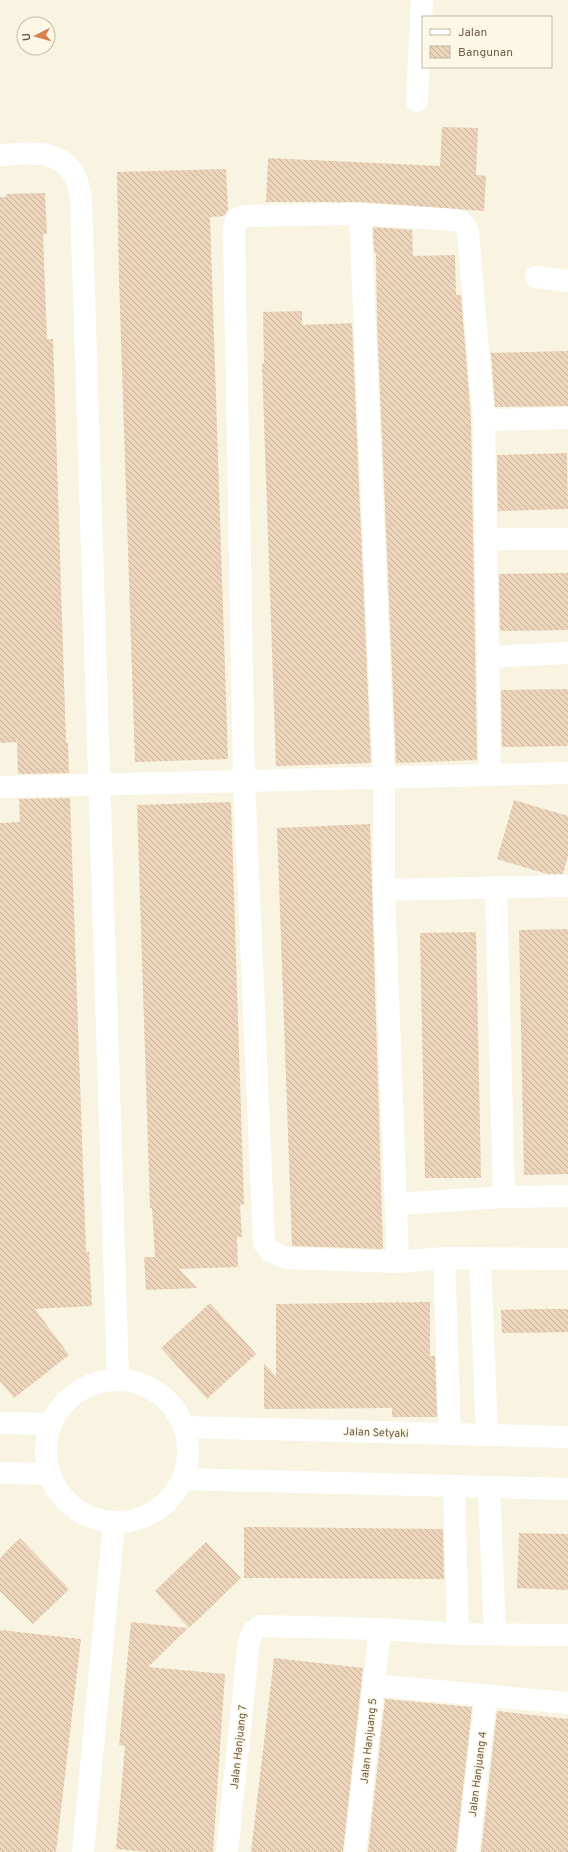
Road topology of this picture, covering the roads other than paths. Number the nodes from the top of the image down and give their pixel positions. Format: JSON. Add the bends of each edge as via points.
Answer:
{"nodes":[{"id":1,"x":422,"y":0,"type":"edge"},
{"id":2,"x":418,"y":101,"type":"dead end"},
{"id":3,"x":0,"y":155,"type":"edge"},
{"id":4,"x":360,"y":214,"type":"junction"},
{"id":5,"x":536,"y":277,"type":"dead end"},
{"id":6,"x":568,"y":281,"type":"edge"},
{"id":7,"x":568,"y":418,"type":"edge"},
{"id":8,"x":484,"y":420,"type":"junction"},
{"id":9,"x":568,"y":538,"type":"edge"},
{"id":10,"x":485,"y":539,"type":"junction"},
{"id":11,"x":568,"y":653,"type":"edge"},
{"id":12,"x":489,"y":657,"type":"junction"},
{"id":13,"x":568,"y":773,"type":"edge"},
{"id":14,"x":490,"y":775,"type":"junction"},
{"id":15,"x":384,"y":778,"type":"junction"},
{"id":16,"x":244,"y":781,"type":"junction"},
{"id":17,"x":98,"y":785,"type":"junction"},
{"id":18,"x":0,"y":787,"type":"edge"},
{"id":19,"x":568,"y":886,"type":"edge"},
{"id":20,"x":496,"y":887,"type":"junction"},
{"id":21,"x":384,"y":890,"type":"junction"},
{"id":22,"x":568,"y":1196,"type":"edge"},
{"id":23,"x":504,"y":1197,"type":"junction"},
{"id":24,"x":396,"y":1204,"type":"junction"},
{"id":25,"x":444,"y":1258,"type":"junction"},
{"id":26,"x":480,"y":1259,"type":"junction"},
{"id":27,"x":568,"y":1259,"type":"edge"},
{"id":28,"x":398,"y":1262,"type":"junction"},
{"id":29,"x":118,"y":1379,"type":"junction"},
{"id":30,"x":0,"y":1423,"type":"edge"},
{"id":31,"x":51,"y":1424,"type":"junction"},
{"id":32,"x":184,"y":1427,"type":"junction"},
{"id":33,"x":450,"y":1434,"type":"junction"},
{"id":34,"x":488,"y":1435,"type":"junction"},
{"id":35,"x":568,"y":1438,"type":"edge"},
{"id":36,"x":0,"y":1473,"type":"edge"},
{"id":37,"x":50,"y":1474,"type":"junction"},
{"id":38,"x":183,"y":1479,"type":"junction"},
{"id":39,"x":454,"y":1486,"type":"junction"},
{"id":40,"x":489,"y":1487,"type":"junction"},
{"id":41,"x":568,"y":1489,"type":"edge"},
{"id":42,"x":114,"y":1522,"type":"junction"},
{"id":43,"x":380,"y":1629,"type":"junction"},
{"id":44,"x":458,"y":1634,"type":"junction"},
{"id":45,"x":495,"y":1634,"type":"junction"},
{"id":46,"x":568,"y":1635,"type":"edge"},
{"id":47,"x":374,"y":1685,"type":"junction"},
{"id":48,"x":486,"y":1696,"type":"junction"},
{"id":49,"x":568,"y":1702,"type":"edge"},
{"id":50,"x":83,"y":1852,"type":"edge"},
{"id":51,"x":227,"y":1852,"type":"edge"},
{"id":52,"x":355,"y":1852,"type":"edge"},
{"id":53,"x":468,"y":1852,"type":"edge"}],
"edges":[{"from":1,"to":2,"type":"street"},
{"from":3,"to":17,"type":"street","via":[[47,154],[62,160],[75,174],[81,198]]},
{"from":4,"to":8,"type":"street","via":[[455,220],[466,226]]},
{"from":4,"to":15,"type":"street"},
{"from":4,"to":16,"type":"street","via":[[243,216],[236,219],[234,229]]},
{"from":5,"to":6,"type":"street"},
{"from":7,"to":8,"type":"street"},
{"from":8,"to":10,"type":"street"},
{"from":9,"to":10,"type":"street"},
{"from":10,"to":12,"type":"street"},
{"from":11,"to":12,"type":"street"},
{"from":12,"to":14,"type":"street"},
{"from":13,"to":14,"type":"street"},
{"from":14,"to":15,"type":"street"},
{"from":15,"to":16,"type":"street"},
{"from":15,"to":21,"type":"street"},
{"from":16,"to":17,"type":"street"},
{"from":16,"to":28,"type":"street","via":[[264,1243],[270,1251],[286,1258]]},
{"from":17,"to":18,"type":"street"},
{"from":17,"to":29,"type":"street"},
{"from":19,"to":20,"type":"street"},
{"from":20,"to":21,"type":"street"},
{"from":20,"to":23,"type":"street"},
{"from":21,"to":24,"type":"street"},
{"from":22,"to":23,"type":"street"},
{"from":23,"to":24,"type":"street"},
{"from":24,"to":28,"type":"street"},
{"from":25,"to":26,"type":"street"},
{"from":25,"to":28,"type":"street"},
{"from":25,"to":33,"type":"street"},
{"from":26,"to":27,"type":"street"},
{"from":26,"to":34,"type":"street"},
{"from":29,"to":31,"type":"street","via":[[101,1381],[85,1387],[70,1397]]},
{"from":29,"to":32,"type":"street","via":[[135,1381],[156,1391],[177,1411]]},
{"from":30,"to":31,"type":"street"},
{"from":31,"to":37,"type":"street","via":[[46,1458]]},
{"from":32,"to":33,"type":"street","name":"Jalan Setyaki"},
{"from":32,"to":38,"type":"street","via":[[188,1444],[188,1462]]},
{"from":33,"to":34,"type":"street","name":"Jalan Setyaki"},
{"from":34,"to":35,"type":"street","name":"Jalan Setyaki"},
{"from":36,"to":37,"type":"street"},
{"from":37,"to":42,"type":"street","via":[[61,1494],[82,1513],[97,1520]]},
{"from":38,"to":39,"type":"street"},
{"from":38,"to":42,"type":"street","via":[[162,1507],[147,1516],[131,1521]]},
{"from":39,"to":40,"type":"street"},
{"from":39,"to":44,"type":"street"},
{"from":40,"to":41,"type":"street"},
{"from":40,"to":45,"type":"street"},
{"from":42,"to":50,"type":"street"},
{"from":43,"to":44,"type":"street"},
{"from":43,"to":47,"type":"street","name":"Jalan Hanjuang 5"},
{"from":43,"to":51,"type":"street","name":"Jalan Hanjuang 7","via":[[262,1626],[254,1631],[249,1641]]},
{"from":44,"to":45,"type":"street"},
{"from":45,"to":46,"type":"street"},
{"from":47,"to":48,"type":"street"},
{"from":47,"to":52,"type":"street","name":"Jalan Hanjuang 5"},
{"from":48,"to":49,"type":"street"},
{"from":48,"to":53,"type":"street","name":"Jalan Hanjuang 4"}]}
